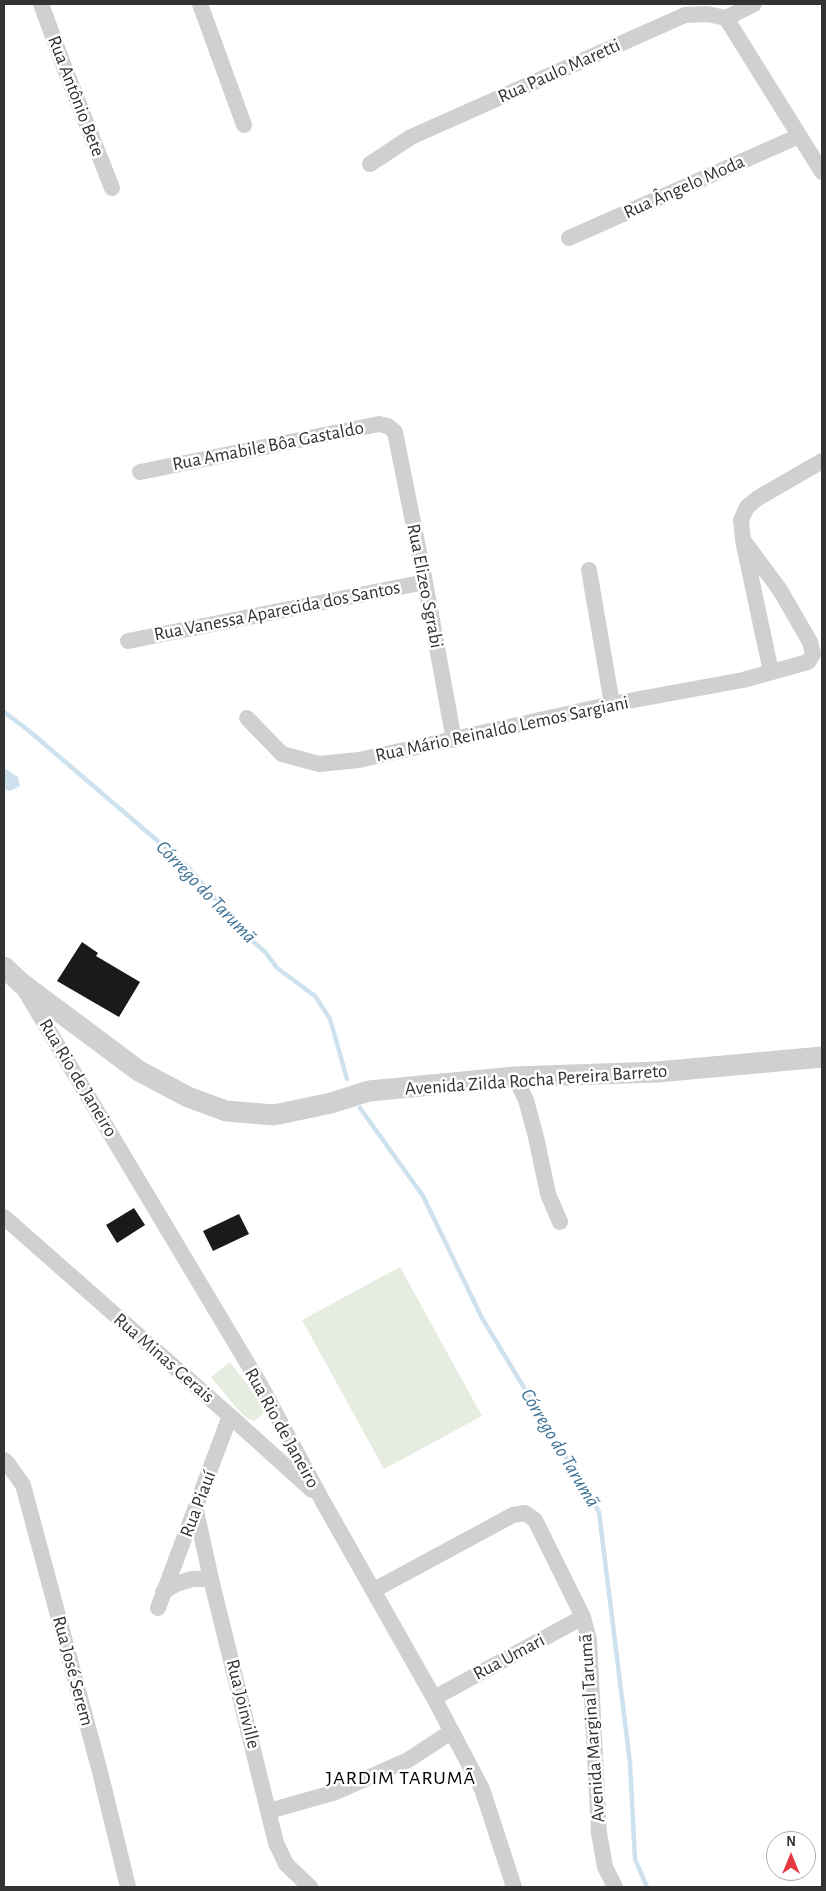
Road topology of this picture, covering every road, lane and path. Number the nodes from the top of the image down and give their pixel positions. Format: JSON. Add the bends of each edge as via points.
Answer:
{"nodes":[{"id":1,"x":41,"y":4,"type":"edge"},
{"id":2,"x":200,"y":4,"type":"edge"},
{"id":3,"x":754,"y":4,"type":"edge"},
{"id":4,"x":726,"y":18,"type":"junction"},
{"id":5,"x":244,"y":125,"type":"dead end"},
{"id":6,"x":799,"y":136,"type":"junction"},
{"id":7,"x":370,"y":164,"type":"dead end"},
{"id":8,"x":822,"y":172,"type":"edge"},
{"id":9,"x":112,"y":188,"type":"dead end"},
{"id":10,"x":569,"y":238,"type":"dead end"},
{"id":11,"x":395,"y":432,"type":"joint"},
{"id":12,"x":822,"y":461,"type":"edge"},
{"id":13,"x":140,"y":472,"type":"dead end"},
{"id":14,"x":743,"y":540,"type":"junction"},
{"id":15,"x":589,"y":570,"type":"dead end"},
{"id":16,"x":425,"y":582,"type":"junction"},
{"id":17,"x":780,"y":590,"type":"junction"},
{"id":18,"x":756,"y":601,"type":"junction"},
{"id":19,"x":128,"y":641,"type":"dead end"},
{"id":20,"x":770,"y":672,"type":"junction"},
{"id":21,"x":612,"y":704,"type":"junction"},
{"id":22,"x":248,"y":718,"type":"dead end"},
{"id":23,"x":454,"y":740,"type":"junction"},
{"id":24,"x":4,"y":967,"type":"edge"},
{"id":25,"x":21,"y":983,"type":"junction"},
{"id":26,"x":822,"y":1057,"type":"edge"},
{"id":27,"x":515,"y":1077,"type":"junction"},
{"id":28,"x":4,"y":1217,"type":"edge"},
{"id":29,"x":560,"y":1222,"type":"dead end"},
{"id":30,"x":230,"y":1416,"type":"junction"},
{"id":31,"x":4,"y":1460,"type":"edge"},
{"id":32,"x":322,"y":1500,"type":"junction"},
{"id":33,"x":196,"y":1511,"type":"junction"},
{"id":34,"x":211,"y":1579,"type":"junction"},
{"id":35,"x":374,"y":1590,"type":"junction"},
{"id":36,"x":163,"y":1592,"type":"junction"},
{"id":37,"x":158,"y":1608,"type":"dead end"},
{"id":38,"x":583,"y":1617,"type":"junction"},
{"id":39,"x":434,"y":1698,"type":"junction"},
{"id":40,"x":451,"y":1732,"type":"junction"},
{"id":41,"x":269,"y":1811,"type":"junction"},
{"id":42,"x":128,"y":1887,"type":"edge"},
{"id":43,"x":310,"y":1887,"type":"edge"},
{"id":44,"x":514,"y":1887,"type":"edge"},
{"id":45,"x":615,"y":1887,"type":"edge"}],
"edges":[{"from":1,"to":9,"type":"street","name":"Rua Antônio Bete"},
{"from":2,"to":5,"type":"street"},
{"from":3,"to":4,"type":"street"},
{"from":4,"to":6,"type":"street"},
{"from":4,"to":7,"type":"street","name":"Rua Paulo Maretti","via":[[707,14],[685,15],[411,137]]},
{"from":6,"to":8,"type":"street"},
{"from":6,"to":10,"type":"street","name":"Rua Ângelo Moda"},
{"from":11,"to":13,"type":"street","name":"Rua Amabile Bôa Gastaldo","via":[[378,424]]},
{"from":11,"to":16,"type":"street","name":"Rua Elizeo Sgrabi"},
{"from":12,"to":14,"type":"street","via":[[747,507],[741,520]]},
{"from":14,"to":17,"type":"street"},
{"from":14,"to":18,"type":"street"},
{"from":15,"to":21,"type":"street"},
{"from":16,"to":19,"type":"street","name":"Rua Vanessa Aparecida dos Santos"},
{"from":16,"to":23,"type":"street","name":"Rua Elizeo Sgrabi"},
{"from":17,"to":18,"type":"street"},
{"from":17,"to":20,"type":"street","name":"Rua Mário Reinaldo Lemos Sargiani","via":[[810,642],[812,654],[808,662]]},
{"from":18,"to":20,"type":"street"},
{"from":20,"to":21,"type":"street","name":"Rua Mário Reinaldo Lemos Sargiani"},
{"from":21,"to":23,"type":"street","name":"Rua Mário Reinaldo Lemos Sargiani"},
{"from":22,"to":23,"type":"street","name":"Rua Mário Reinaldo Lemos Sargiani","via":[[282,754],[319,764],[359,760]]},
{"from":24,"to":25,"type":"street","name":"Avenida Zilda Rocha Pereira Barreto"},
{"from":25,"to":27,"type":"street","name":"Avenida Zilda Rocha Pereira Barreto","via":[[138,1071],[188,1097],[226,1111],[274,1115],[332,1103],[369,1091]]},
{"from":25,"to":32,"type":"street","name":"Rua Rio de Janeiro","via":[[261,1386]]},
{"from":26,"to":27,"type":"street","name":"Avenida Zilda Rocha Pereira Barreto","via":[[657,1072]]},
{"from":27,"to":29,"type":"street","via":[[526,1100],[548,1194]]},
{"from":28,"to":30,"type":"street","name":"Rua Minas Gerais"},
{"from":30,"to":32,"type":"street","name":"Rua Minas Gerais"},
{"from":30,"to":33,"type":"street","name":"Rua Piauí"},
{"from":31,"to":42,"type":"street","name":"Rua José Serem","via":[[22,1486]]},
{"from":32,"to":35,"type":"street","name":"Rua Rio de Janeiro"},
{"from":33,"to":34,"type":"street","name":"Rua Joinville"},
{"from":33,"to":36,"type":"street","name":"Rua Piauí"},
{"from":34,"to":36,"type":"street","via":[[192,1579]]},
{"from":34,"to":41,"type":"street","name":"Rua Joinville"},
{"from":35,"to":38,"type":"street","name":"Avenida Marginal Tarumã","via":[[514,1515],[525,1513],[535,1520]]},
{"from":35,"to":39,"type":"street","name":"Rua Rio de Janeiro"},
{"from":36,"to":37,"type":"street","name":"Rua Piauí"},
{"from":38,"to":39,"type":"street","name":"Rua Umari"},
{"from":38,"to":45,"type":"street","name":"Avenida Marginal Tarumã","via":[[592,1674],[599,1833],[605,1867]]},
{"from":39,"to":40,"type":"street","name":"Rua Rio de Janeiro"},
{"from":40,"to":41,"type":"street","via":[[408,1760],[336,1792]]},
{"from":40,"to":44,"type":"street","name":"Rua Rio de Janeiro","via":[[482,1789]]},
{"from":41,"to":43,"type":"street","name":"Rua Joinville","via":[[276,1842],[286,1864]]}]}
